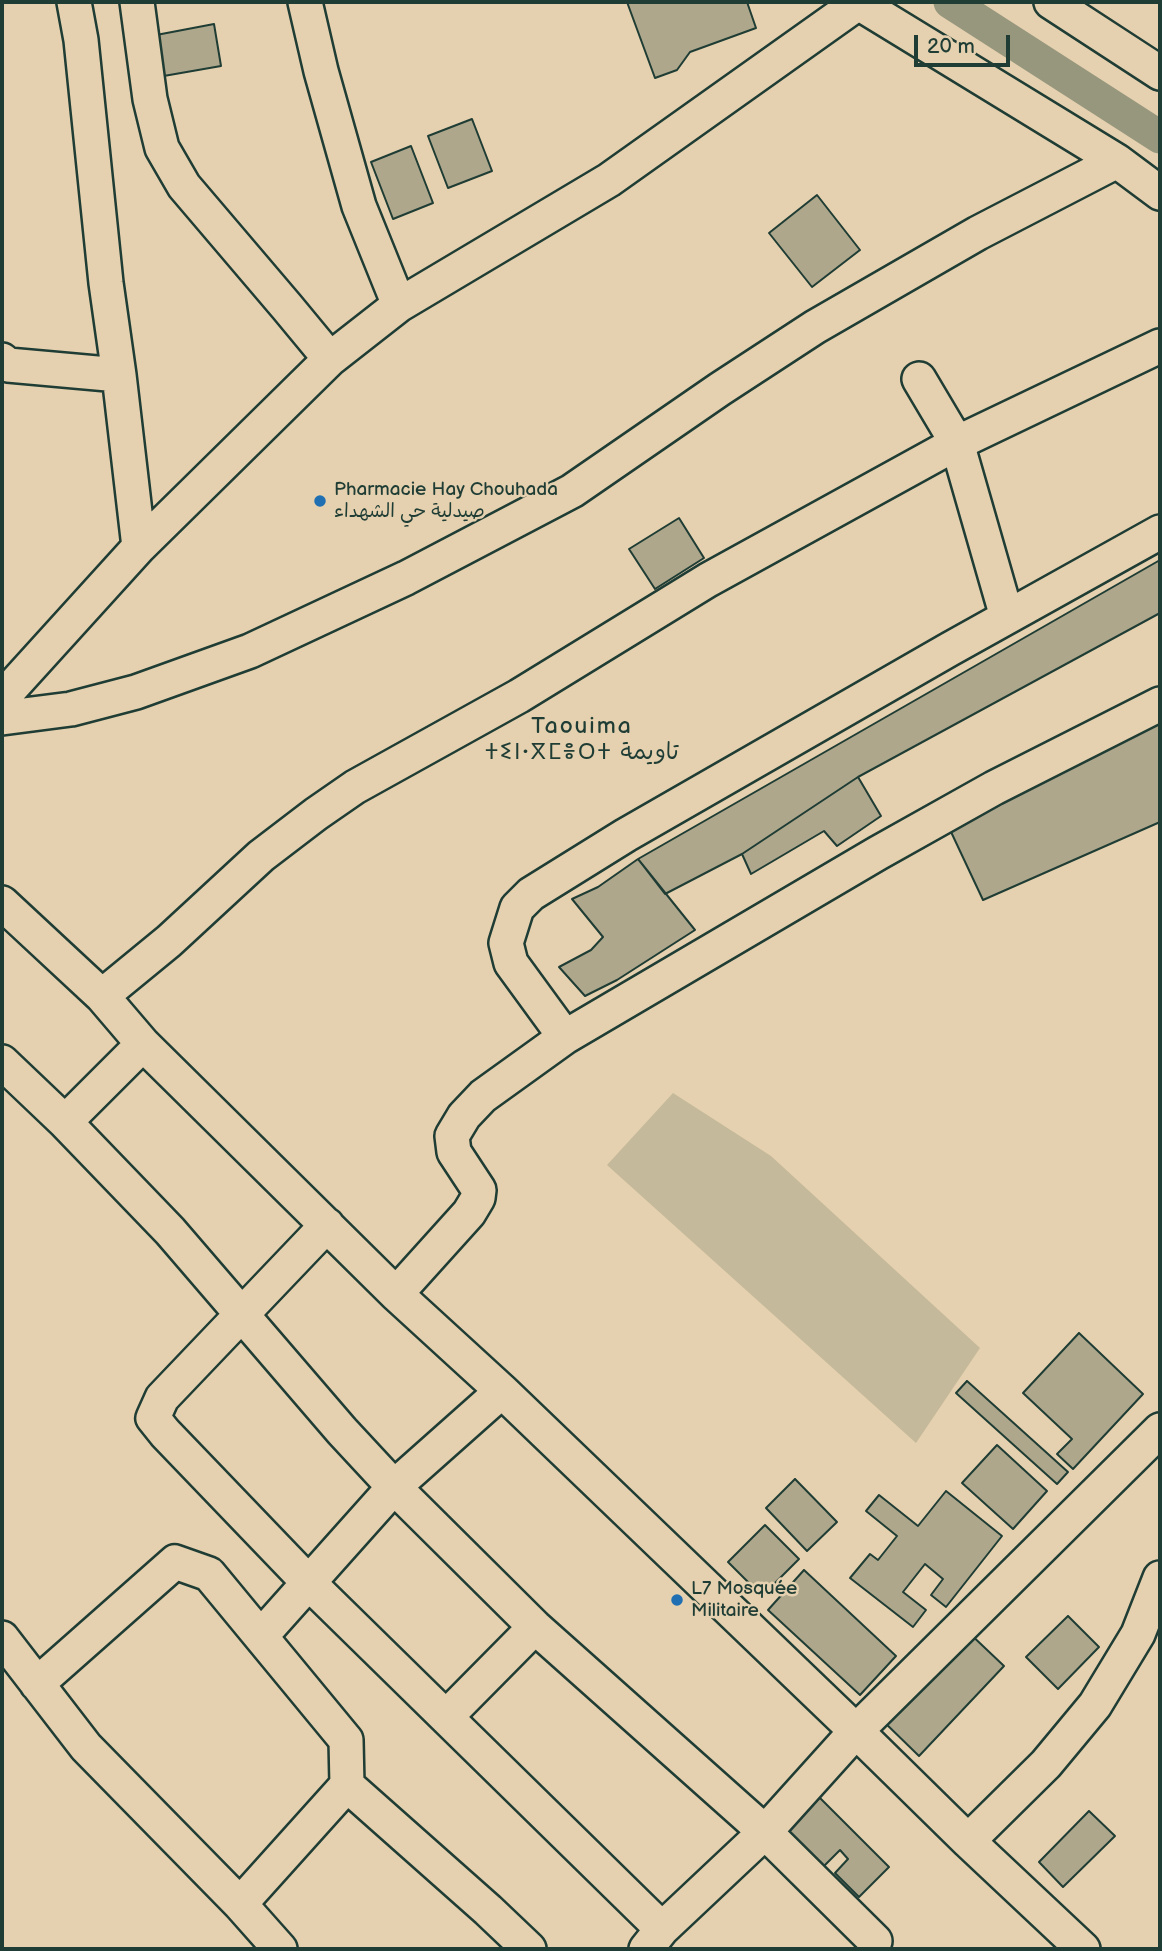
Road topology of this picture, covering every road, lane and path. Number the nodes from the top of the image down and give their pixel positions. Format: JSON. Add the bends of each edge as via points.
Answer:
{"nodes":[{"id":1,"x":74,"y":2,"type":"edge"},
{"id":2,"x":137,"y":2,"type":"edge"},
{"id":3,"x":305,"y":2,"type":"edge"},
{"id":4,"x":857,"y":2,"type":"edge"},
{"id":5,"x":1051,"y":2,"type":"edge"},
{"id":6,"x":1160,"y":73,"type":"edge"},
{"id":7,"x":1117,"y":161,"type":"junction"},
{"id":8,"x":1160,"y":193,"type":"edge"},
{"id":9,"x":399,"y":305,"type":"junction"},
{"id":10,"x":1160,"y":346,"type":"edge"},
{"id":11,"x":330,"y":359,"type":"junction"},
{"id":12,"x":2,"y":360,"type":"edge"},
{"id":13,"x":119,"y":375,"type":"junction"},
{"id":14,"x":919,"y":379,"type":"dead end"},
{"id":15,"x":957,"y":443,"type":"junction"},
{"id":16,"x":1160,"y":532,"type":"edge"},
{"id":17,"x":139,"y":547,"type":"junction"},
{"id":18,"x":1007,"y":617,"type":"junction"},
{"id":19,"x":2,"y":698,"type":"edge"},
{"id":20,"x":1160,"y":705,"type":"edge"},
{"id":21,"x":2,"y":718,"type":"edge"},
{"id":22,"x":2,"y":903,"type":"edge"},
{"id":23,"x":102,"y":996,"type":"junction"},
{"id":24,"x":565,"y":1037,"type":"junction"},
{"id":25,"x":143,"y":1044,"type":"junction"},
{"id":26,"x":2,"y":1062,"type":"edge"},
{"id":27,"x":65,"y":1122,"type":"junction"},
{"id":28,"x":327,"y":1225,"type":"junction"},
{"id":29,"x":396,"y":1294,"type":"junction"},
{"id":30,"x":242,"y":1315,"type":"junction"},
{"id":31,"x":502,"y":1391,"type":"junction"},
{"id":32,"x":1160,"y":1430,"type":"edge"},
{"id":33,"x":394,"y":1487,"type":"junction"},
{"id":34,"x":1160,"y":1578,"type":"edge"},
{"id":35,"x":309,"y":1583,"type":"junction"},
{"id":36,"x":536,"y":1627,"type":"junction"},
{"id":37,"x":261,"y":1636,"type":"junction"},
{"id":38,"x":2,"y":1638,"type":"edge"},
{"id":39,"x":37,"y":1684,"type":"junction"},
{"id":40,"x":446,"y":1717,"type":"junction"},
{"id":41,"x":856,"y":1731,"type":"junction"},
{"id":42,"x":347,"y":1785,"type":"junction"},
{"id":43,"x":765,"y":1832,"type":"junction"},
{"id":44,"x":968,"y":1841,"type":"junction"},
{"id":45,"x":240,"y":1904,"type":"junction"},
{"id":46,"x":654,"y":1939,"type":"edge"},
{"id":47,"x":875,"y":1941,"type":"dead end"},
{"id":48,"x":280,"y":1949,"type":"edge"},
{"id":49,"x":529,"y":1949,"type":"edge"},
{"id":50,"x":1083,"y":1949,"type":"edge"}],
"edges":[{"from":1,"to":13,"type":"street"},
{"from":2,"to":11,"type":"street","via":[[150,99],[162,148],[184,187]]},
{"from":3,"to":9,"type":"street","via":[[359,206]]},
{"from":4,"to":7,"type":"street"},
{"from":4,"to":9,"type":"street","via":[[609,180]]},
{"from":5,"to":6,"type":"street"},
{"from":7,"to":8,"type":"street"},
{"from":7,"to":21,"type":"street","via":[[978,233],[827,320],[572,491],[406,578],[250,651],[136,692],[71,709]]},
{"from":9,"to":11,"type":"street"},
{"from":10,"to":15,"type":"street"},
{"from":11,"to":17,"type":"street"},
{"from":12,"to":13,"type":"street","via":[[8,365]]},
{"from":13,"to":17,"type":"street"},
{"from":14,"to":15,"type":"street"},
{"from":15,"to":18,"type":"street"},
{"from":15,"to":23,"type":"street","via":[[708,580],[519,695],[355,787],[261,856]]},
{"from":16,"to":18,"type":"street"},
{"from":17,"to":19,"type":"street"},
{"from":18,"to":24,"type":"street","via":[[531,894],[517,908],[506,943],[511,963]]},
{"from":20,"to":24,"type":"street","via":[[994,788]]},
{"from":22,"to":23,"type":"street"},
{"from":23,"to":25,"type":"street"},
{"from":24,"to":29,"type":"street","via":[[464,1115],[452,1136],[454,1152],[479,1190],[478,1198]]},
{"from":25,"to":27,"type":"street"},
{"from":25,"to":28,"type":"street"},
{"from":26,"to":27,"type":"street"},
{"from":27,"to":30,"type":"street","via":[[170,1231]]},
{"from":28,"to":29,"type":"street"},
{"from":28,"to":30,"type":"street"},
{"from":29,"to":31,"type":"street"},
{"from":30,"to":33,"type":"street"},
{"from":30,"to":35,"type":"street","via":[[162,1398],[153,1418]]},
{"from":31,"to":33,"type":"street"},
{"from":31,"to":41,"type":"street"},
{"from":32,"to":41,"type":"street"},
{"from":33,"to":35,"type":"street"},
{"from":33,"to":36,"type":"street"},
{"from":34,"to":44,"type":"street","via":[[1138,1634],[1095,1705],[1046,1764]]},
{"from":35,"to":37,"type":"street"},
{"from":35,"to":40,"type":"street"},
{"from":36,"to":40,"type":"street"},
{"from":36,"to":43,"type":"street"},
{"from":37,"to":39,"type":"street","via":[[209,1574],[175,1562]]},
{"from":37,"to":42,"type":"street","via":[[346,1740]]},
{"from":38,"to":39,"type":"street"},
{"from":39,"to":45,"type":"street","via":[[86,1746]]},
{"from":40,"to":46,"type":"street"},
{"from":41,"to":43,"type":"street"},
{"from":41,"to":44,"type":"street"},
{"from":42,"to":45,"type":"street"},
{"from":42,"to":49,"type":"street"},
{"from":43,"to":46,"type":"street"},
{"from":43,"to":47,"type":"street"},
{"from":44,"to":50,"type":"street"},
{"from":45,"to":48,"type":"street"}]}
